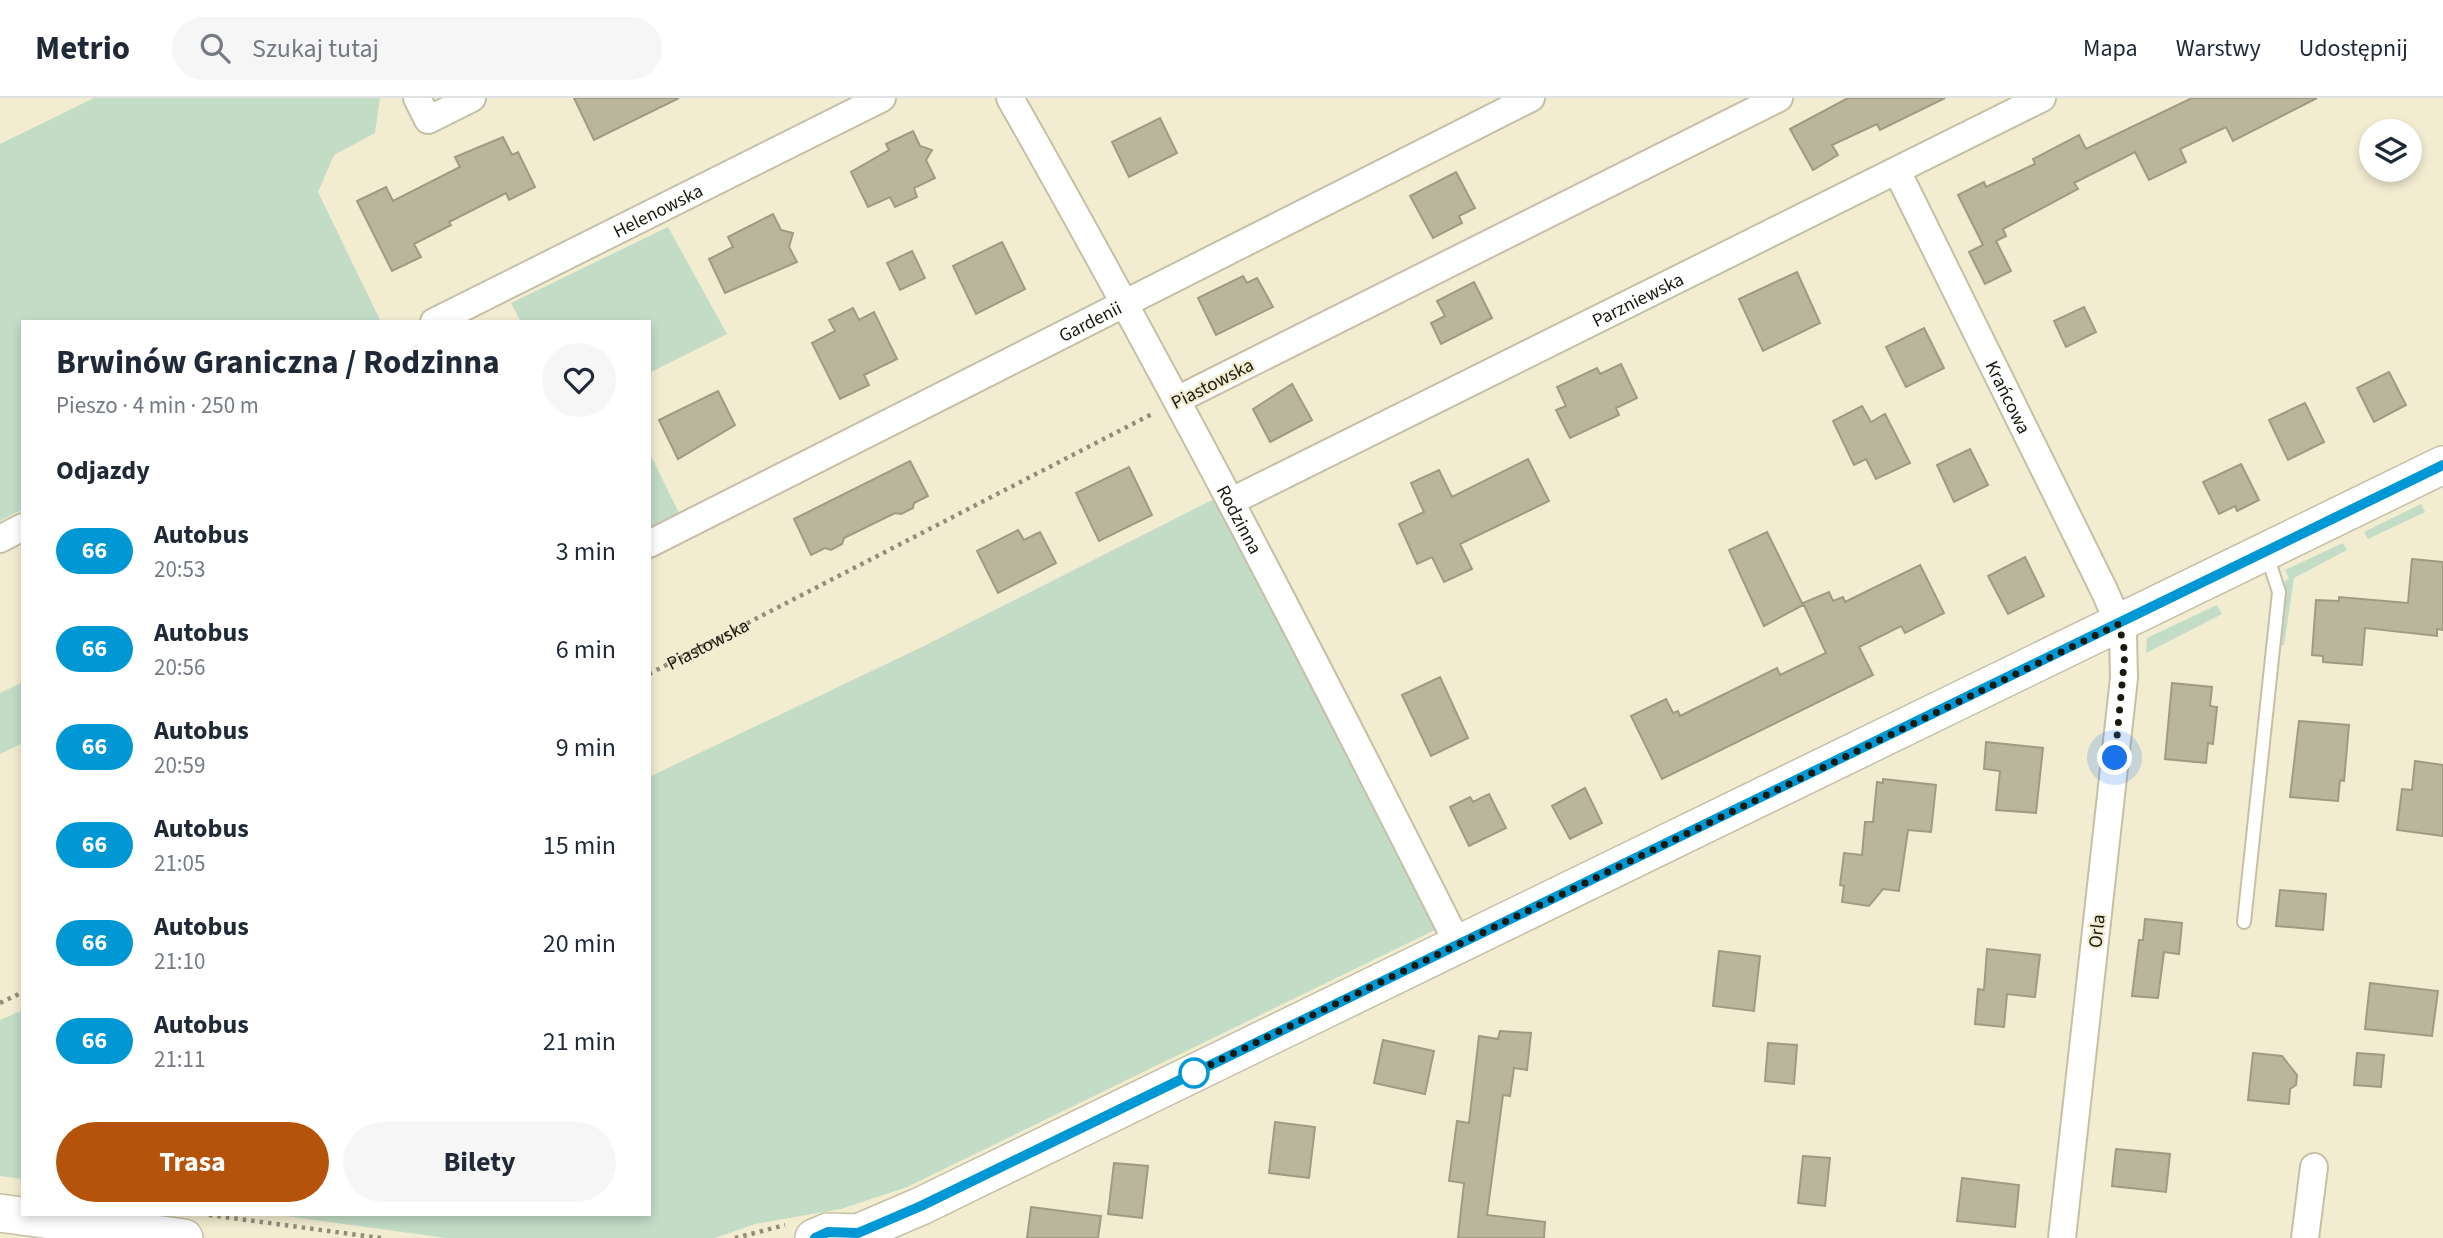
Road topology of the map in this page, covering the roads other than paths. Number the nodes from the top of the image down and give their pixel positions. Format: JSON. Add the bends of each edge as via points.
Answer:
{"nodes":[{"id":1,"x":472,"y":98,"type":"edge"},
{"id":2,"x":882,"y":98,"type":"edge"},
{"id":3,"x":1010,"y":98,"type":"edge"},
{"id":4,"x":1531,"y":98,"type":"edge"},
{"id":5,"x":1779,"y":98,"type":"edge"},
{"id":6,"x":2042,"y":98,"type":"edge"},
{"id":7,"x":423,"y":109,"type":"edge"},
{"id":8,"x":1897,"y":171,"type":"junction"},
{"id":9,"x":1125,"y":301,"type":"junction"},
{"id":10,"x":438,"y":320,"type":"edge"},
{"id":11,"x":1177,"y":400,"type":"junction"},
{"id":12,"x":2443,"y":465,"type":"edge"},
{"id":13,"x":1232,"y":501,"type":"junction"},
{"id":14,"x":21,"y":528,"type":"edge"},
{"id":15,"x":0,"y":539,"type":"edge"},
{"id":16,"x":651,"y":543,"type":"edge"},
{"id":17,"x":2265,"y":552,"type":"junction"},
{"id":18,"x":2119,"y":624,"type":"junction"},
{"id":19,"x":2244,"y":922,"type":"dead end"},
{"id":20,"x":1459,"y":946,"type":"junction"},
{"id":21,"x":2314,"y":1167,"type":"dead end"},
{"id":22,"x":0,"y":1213,"type":"edge"},
{"id":23,"x":21,"y":1216,"type":"edge"},
{"id":24,"x":22,"y":1216,"type":"edge"},
{"id":25,"x":803,"y":1231,"type":"edge"},
{"id":26,"x":855,"y":1236,"type":"edge"},
{"id":27,"x":184,"y":1238,"type":"edge"},
{"id":28,"x":2062,"y":1238,"type":"edge"},
{"id":29,"x":2305,"y":1238,"type":"edge"}],
"edges":[{"from":1,"to":7,"type":"street"},
{"from":2,"to":10,"type":"street","name":"Helenowska"},
{"from":3,"to":9,"type":"street","name":"Rodzinna"},
{"from":4,"to":9,"type":"street","name":"Gardenii"},
{"from":5,"to":11,"type":"street","name":"Piastowska"},
{"from":6,"to":8,"type":"street","name":"Parzniewska"},
{"from":8,"to":13,"type":"street","name":"Parzniewska"},
{"from":8,"to":18,"type":"street","name":"Krańcowa"},
{"from":9,"to":11,"type":"street","name":"Rodzinna"},
{"from":9,"to":16,"type":"street","name":"Gardenii"},
{"from":11,"to":13,"type":"street","name":"Rodzinna"},
{"from":12,"to":17,"type":"street"},
{"from":13,"to":20,"type":"street","name":"Rodzinna"},
{"from":14,"to":15,"type":"street"},
{"from":17,"to":18,"type":"street"},
{"from":17,"to":19,"type":"lane","via":[[2279,592]]},
{"from":18,"to":20,"type":"street"},
{"from":18,"to":28,"type":"street","name":"Orla","via":[[2124,678]]},
{"from":20,"to":26,"type":"street"},
{"from":21,"to":29,"type":"street"},
{"from":22,"to":23,"type":"street"},
{"from":24,"to":27,"type":"street"},
{"from":25,"to":26,"type":"street"}]}
